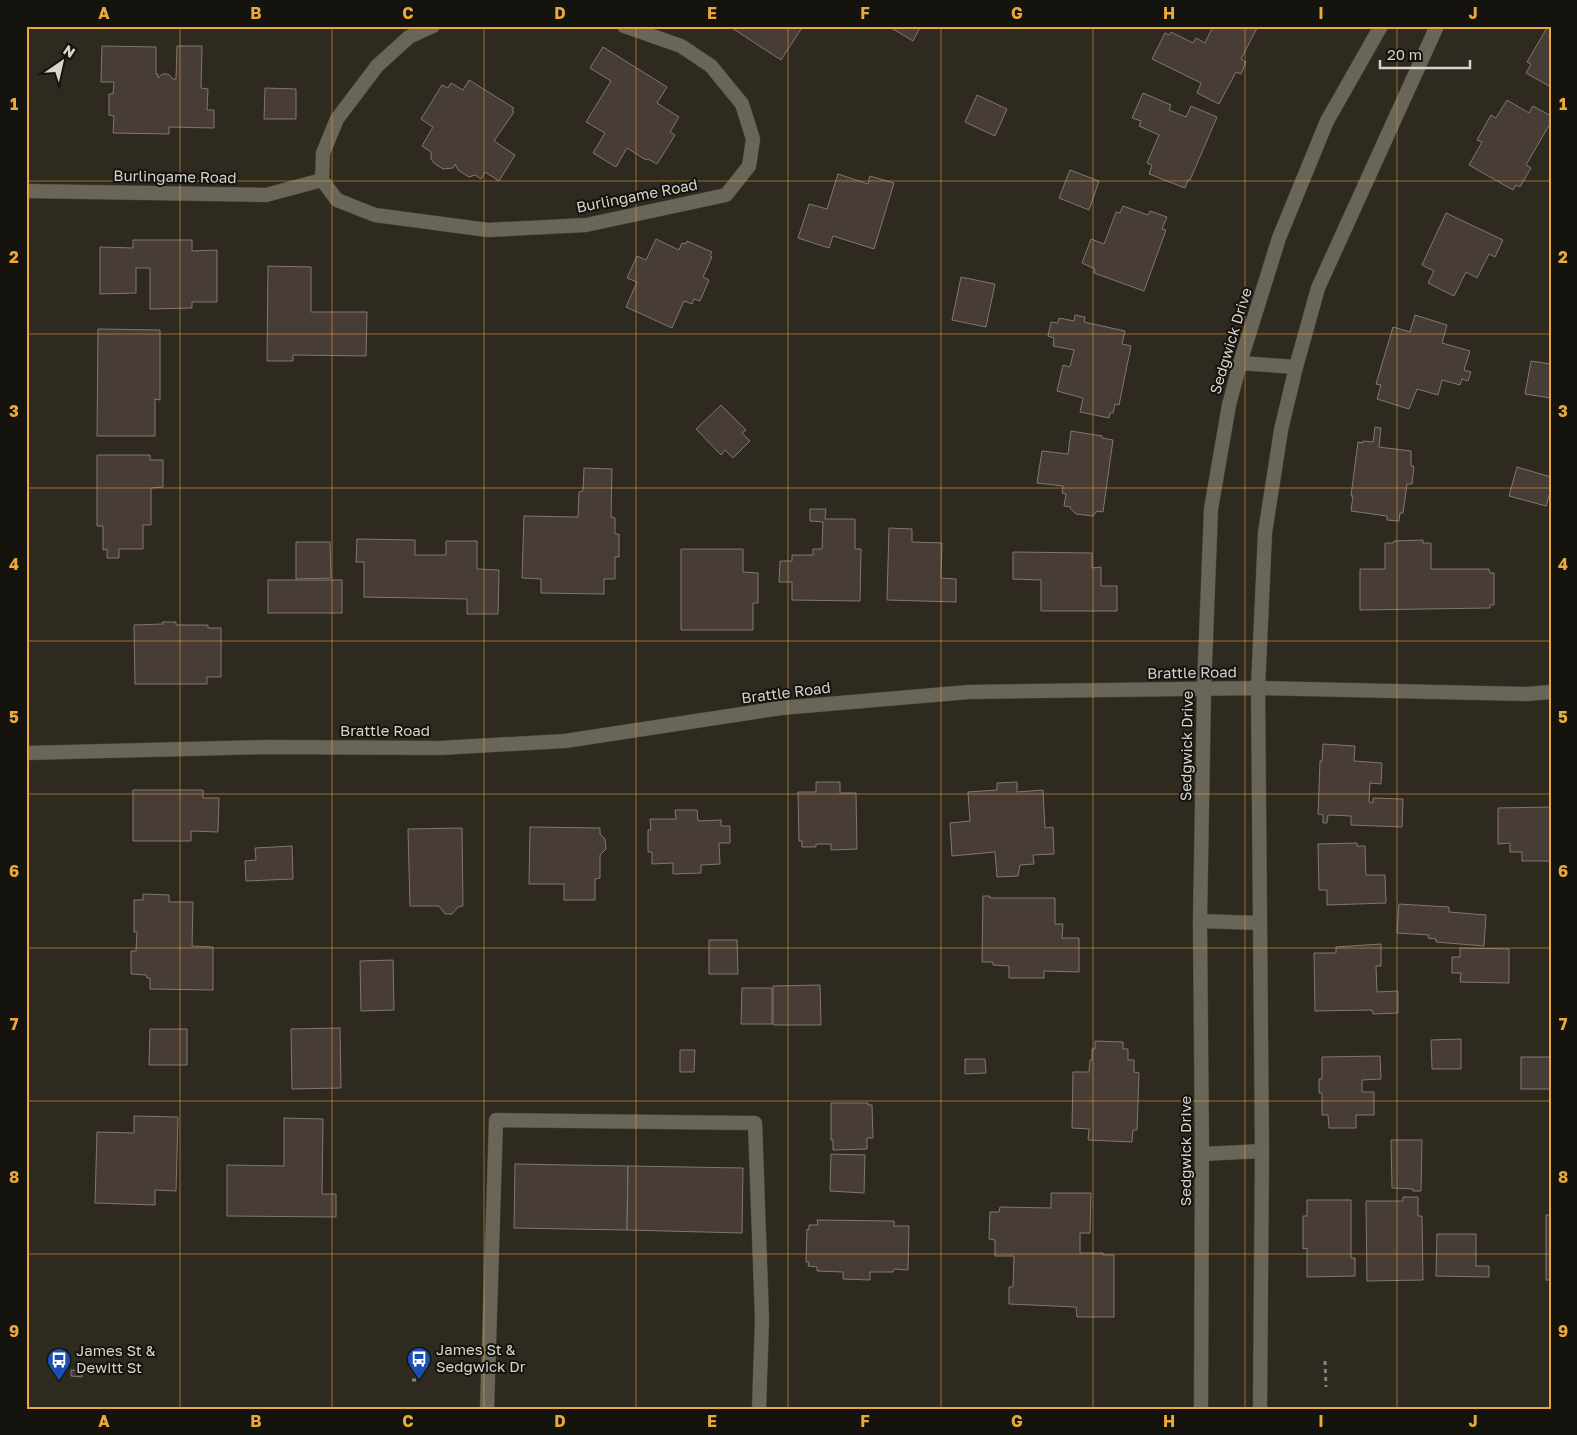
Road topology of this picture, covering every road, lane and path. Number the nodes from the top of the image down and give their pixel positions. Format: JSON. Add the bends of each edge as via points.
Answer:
{"nodes":[{"id":1,"x":433,"y":26,"type":"edge"},
{"id":2,"x":624,"y":26,"type":"edge"},
{"id":3,"x":1381,"y":26,"type":"edge"},
{"id":4,"x":1437,"y":26,"type":"edge"},
{"id":5,"x":322,"y":180,"type":"junction"},
{"id":6,"x":26,"y":191,"type":"edge"},
{"id":7,"x":1240,"y":363,"type":"junction"},
{"id":8,"x":1296,"y":367,"type":"junction"},
{"id":9,"x":1258,"y":688,"type":"junction"},
{"id":10,"x":1204,"y":689,"type":"junction"},
{"id":11,"x":1551,"y":692,"type":"edge"},
{"id":12,"x":26,"y":753,"type":"edge"},
{"id":13,"x":1200,"y":921,"type":"junction"},
{"id":14,"x":1260,"y":923,"type":"junction"},
{"id":15,"x":1262,"y":1151,"type":"junction"},
{"id":16,"x":1202,"y":1154,"type":"junction"},
{"id":17,"x":1325,"y":1361,"type":"dead end"},
{"id":18,"x":412,"y":1380,"type":"dead end"},
{"id":19,"x":419,"y":1380,"type":"dead end"},
{"id":20,"x":1326,"y":1386,"type":"dead end"},
{"id":21,"x":487,"y":1409,"type":"edge"},
{"id":22,"x":759,"y":1409,"type":"edge"},
{"id":23,"x":1201,"y":1409,"type":"edge"},
{"id":24,"x":1260,"y":1409,"type":"edge"}],
"edges":[{"from":1,"to":5,"type":"street","via":[[409,37],[377,66],[338,119],[323,153]]},
{"from":2,"to":5,"type":"street","name":"Burlingame Road","via":[[681,46],[711,66],[742,104],[753,139],[749,166],[726,195],[586,225],[488,230],[375,215],[337,200]]},
{"from":3,"to":7,"type":"street","name":"Sedgwick Drive","via":[[1327,121],[1279,238]]},
{"from":4,"to":8,"type":"street","via":[[1318,288]]},
{"from":5,"to":6,"type":"street","name":"Burlingame Road","via":[[266,195]]},
{"from":7,"to":8,"type":"street"},
{"from":7,"to":10,"type":"street","name":"Sedgwick Drive","via":[[1229,404],[1210,509]]},
{"from":8,"to":9,"type":"street","via":[[1281,430],[1265,533]]},
{"from":9,"to":10,"type":"street","name":"Brattle Road"},
{"from":9,"to":11,"type":"street","name":"Brattle Road"},
{"from":9,"to":14,"type":"street"},
{"from":10,"to":12,"type":"street","name":"Brattle Road","via":[[969,692],[782,708],[565,742],[440,748],[269,747]]},
{"from":10,"to":13,"type":"street","name":"Sedgwick Drive"},
{"from":13,"to":14,"type":"street"},
{"from":13,"to":16,"type":"street","name":"Sedgwick Drive"},
{"from":14,"to":15,"type":"street"},
{"from":15,"to":16,"type":"street"},
{"from":15,"to":24,"type":"street"},
{"from":16,"to":23,"type":"street","name":"Sedgwick Drive"},
{"from":17,"to":20,"type":"path"},
{"from":18,"to":19,"type":"path"},
{"from":21,"to":22,"type":"street","via":[[496,1120],[755,1123],[762,1319]]}]}
